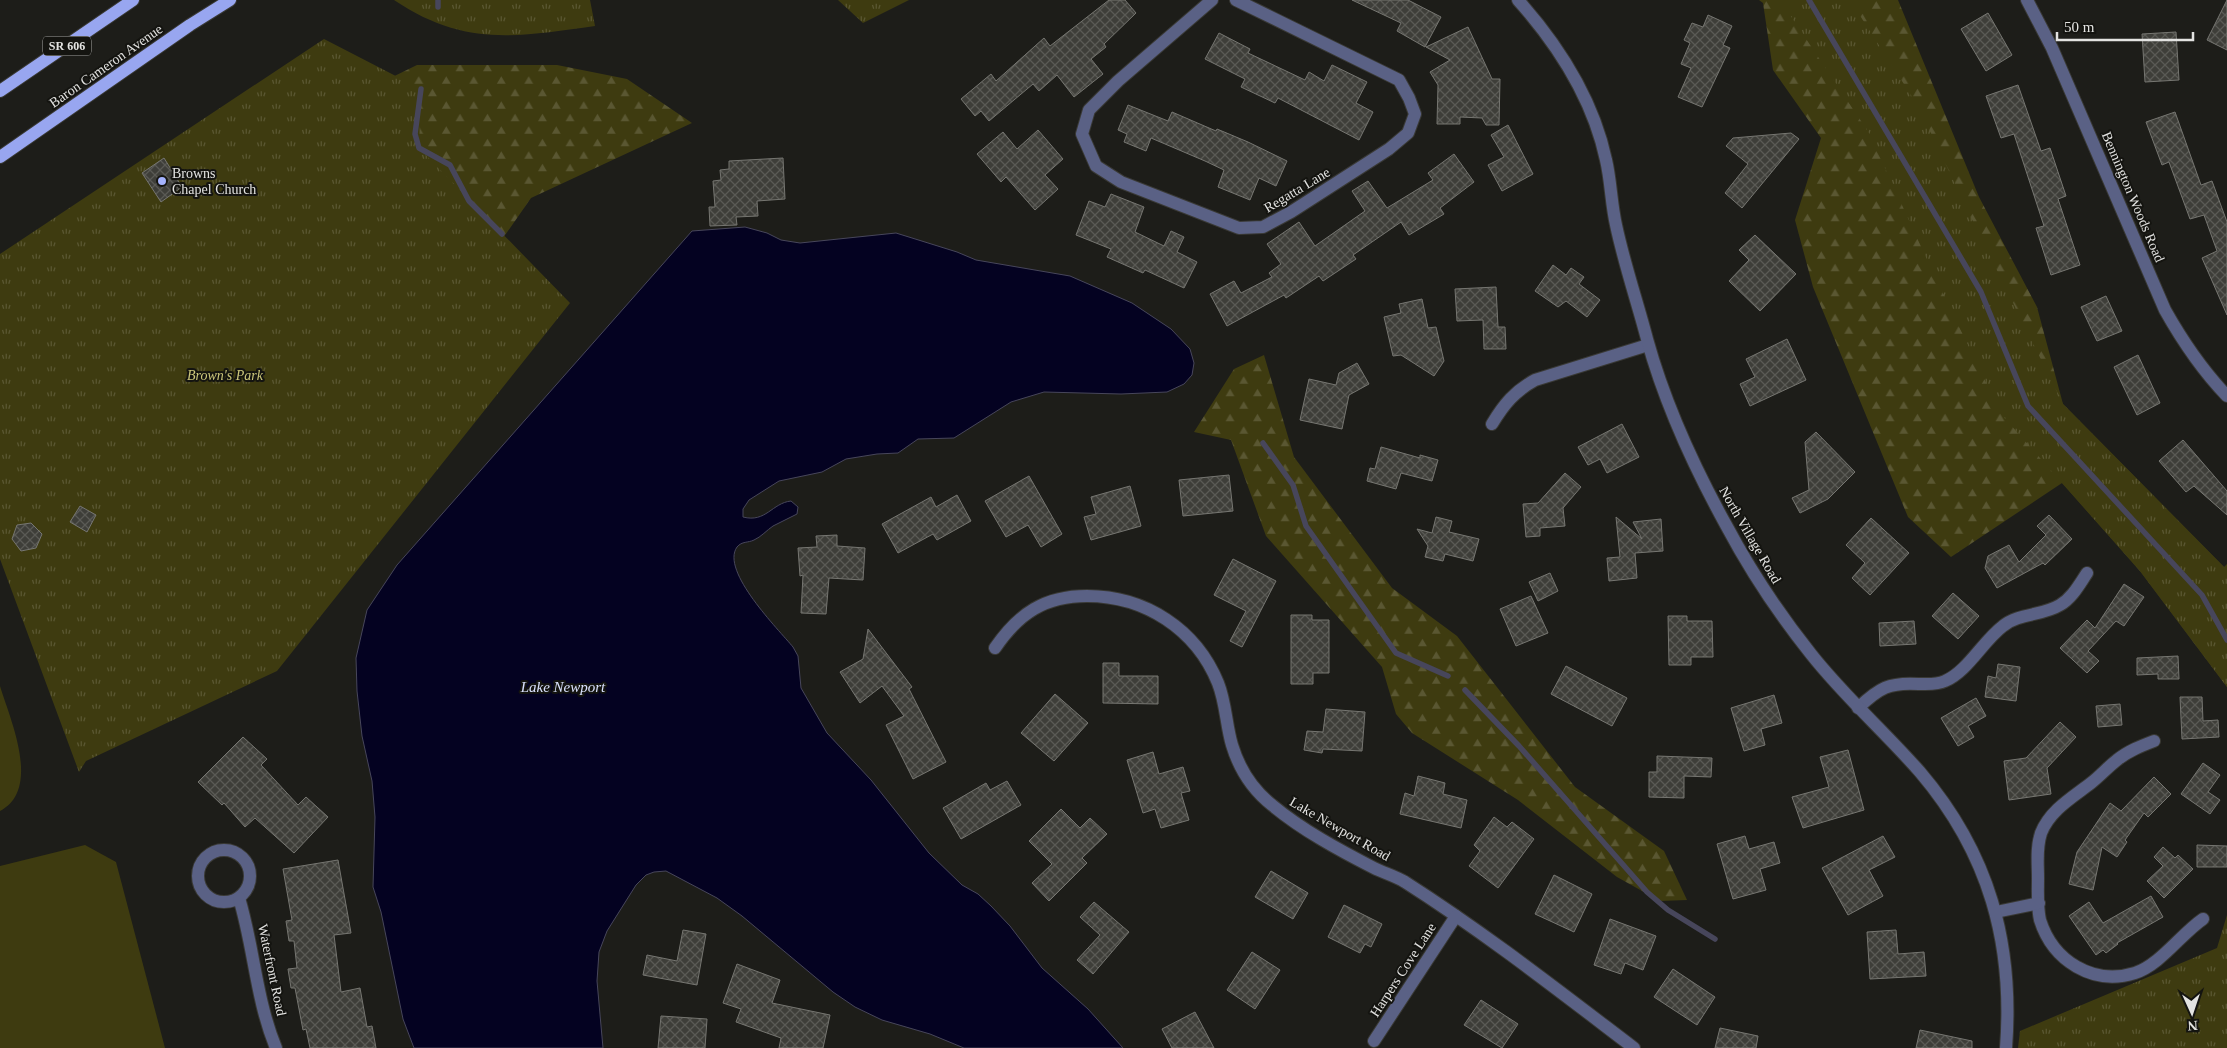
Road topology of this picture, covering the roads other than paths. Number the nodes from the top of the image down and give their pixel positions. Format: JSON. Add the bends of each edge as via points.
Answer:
{"nodes":[{"id":1,"x":133,"y":0,"type":"edge"},
{"id":2,"x":230,"y":0,"type":"edge"},
{"id":3,"x":1212,"y":0,"type":"edge"},
{"id":4,"x":1236,"y":0,"type":"edge"},
{"id":5,"x":1518,"y":0,"type":"edge"},
{"id":6,"x":2027,"y":0,"type":"edge"},
{"id":7,"x":0,"y":90,"type":"edge"},
{"id":8,"x":0,"y":157,"type":"edge"},
{"id":9,"x":1648,"y":344,"type":"junction"},
{"id":10,"x":2227,"y":396,"type":"edge"},
{"id":11,"x":1492,"y":424,"type":"dead end"},
{"id":12,"x":2087,"y":573,"type":"dead end"},
{"id":13,"x":995,"y":648,"type":"dead end"},
{"id":14,"x":1858,"y":708,"type":"junction"},
{"id":15,"x":2154,"y":741,"type":"dead end"},
{"id":16,"x":239,"y":898,"type":"junction"},
{"id":17,"x":2039,"y":903,"type":"junction"},
{"id":18,"x":1996,"y":912,"type":"junction"},
{"id":19,"x":1456,"y":916,"type":"junction"},
{"id":20,"x":2203,"y":919,"type":"dead end"},
{"id":21,"x":1374,"y":1041,"type":"dead end"},
{"id":22,"x":276,"y":1048,"type":"edge"},
{"id":23,"x":1634,"y":1048,"type":"edge"},
{"id":24,"x":2006,"y":1048,"type":"edge"}],
"edges":[{"from":1,"to":7,"type":"main road","number":"SR 606"},
{"from":2,"to":8,"type":"main road","name":"Baron Cameron Avenue"},
{"from":3,"to":4,"type":"street","name":"Regatta Lane","via":[[1089,110],[1082,134],[1096,166],[1121,182],[1239,228],[1263,227],[1389,149],[1408,133],[1415,114],[1399,80]]},
{"from":5,"to":9,"type":"street","name":"North Village Road","via":[[1564,58],[1594,120],[1606,158],[1616,225]]},
{"from":6,"to":10,"type":"street","name":"Bennington Woods Road","via":[[2052,48],[2165,310],[2186,346]]},
{"from":9,"to":11,"type":"street","via":[[1535,380],[1506,402]]},
{"from":9,"to":14,"type":"street","name":"North Village Road","via":[[1677,428],[1737,546],[1801,641]]},
{"from":12,"to":14,"type":"street","via":[[2071,596],[2060,605],[2004,625],[1955,676],[1930,684],[1885,686]]},
{"from":13,"to":19,"type":"street","name":"Lake Newport Road","via":[[1022,616],[1055,600],[1102,596],[1126,600],[1159,613],[1192,640],[1207,661],[1223,698],[1232,745],[1241,768],[1255,789],[1293,821],[1374,868],[1402,880]]},
{"from":14,"to":18,"type":"street","name":"North Village Road","via":[[1942,799],[1964,833]]},
{"from":15,"to":17,"type":"street","via":[[2118,759],[2050,817],[2037,850]]},
{"from":16,"to":16,"type":"street","via":[[250,882],[250,869],[245,860],[235,852],[224,850],[205,857],[199,867],[201,890],[218,902]]},
{"from":16,"to":22,"type":"street","name":"Waterfront Road","via":[[263,1011]]},
{"from":17,"to":18,"type":"street"},
{"from":17,"to":20,"type":"street","via":[[2040,918],[2055,950],[2083,970],[2118,977],[2137,972],[2152,963]]},
{"from":18,"to":24,"type":"street","name":"North Village Road","via":[[2006,963],[2009,1010]]},
{"from":19,"to":21,"type":"street","name":"Harpers Cove Lane"},
{"from":19,"to":23,"type":"street","name":"Lake Newport Road"}]}
